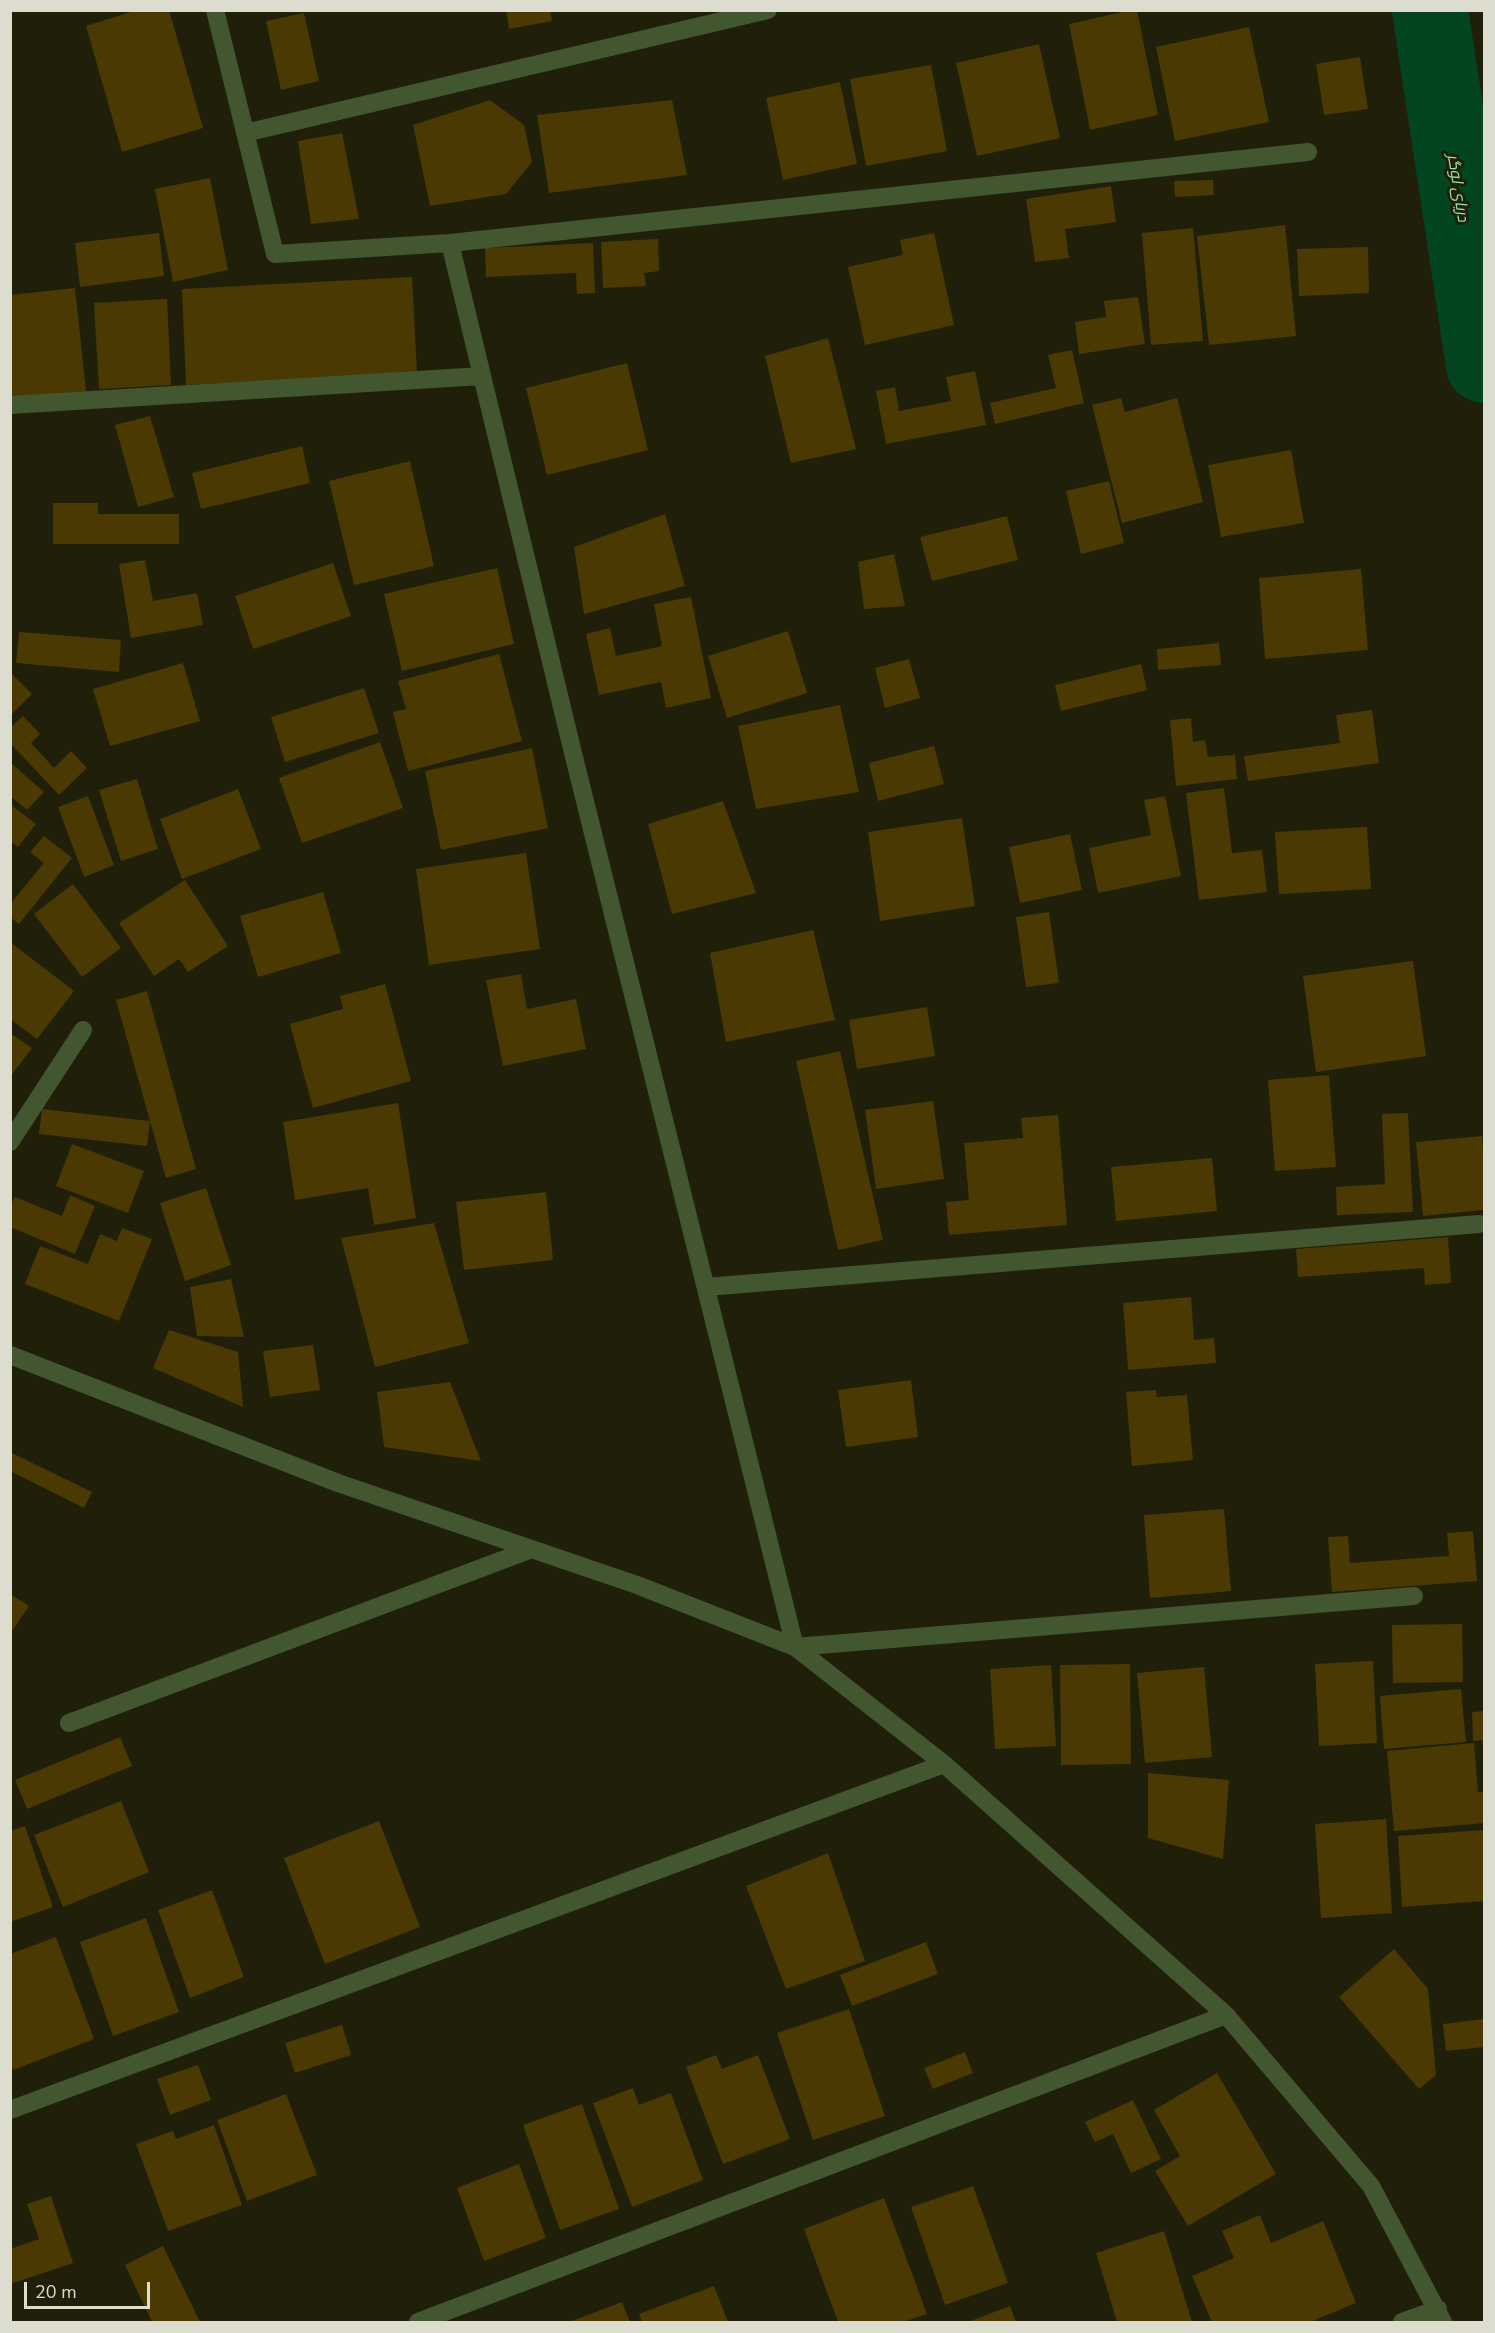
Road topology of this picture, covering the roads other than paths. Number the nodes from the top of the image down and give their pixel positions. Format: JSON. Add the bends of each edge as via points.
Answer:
{"nodes":[{"id":1,"x":216,"y":10,"type":"edge"},
{"id":2,"x":768,"y":10,"type":"edge"},
{"id":3,"x":245,"y":133,"type":"junction"},
{"id":4,"x":1308,"y":152,"type":"dead end"},
{"id":5,"x":450,"y":243,"type":"junction"},
{"id":6,"x":482,"y":376,"type":"junction"},
{"id":7,"x":10,"y":405,"type":"edge"},
{"id":8,"x":83,"y":1030,"type":"dead end"},
{"id":9,"x":10,"y":1142,"type":"edge"},
{"id":10,"x":1479,"y":1224,"type":"dead end"},
{"id":11,"x":706,"y":1287,"type":"junction"},
{"id":12,"x":10,"y":1355,"type":"edge"},
{"id":13,"x":529,"y":1550,"type":"junction"},
{"id":14,"x":1414,"y":1596,"type":"dead end"},
{"id":15,"x":795,"y":1647,"type":"junction"},
{"id":16,"x":69,"y":1723,"type":"dead end"},
{"id":17,"x":944,"y":1764,"type":"junction"},
{"id":18,"x":1226,"y":2015,"type":"junction"},
{"id":19,"x":10,"y":2110,"type":"edge"},
{"id":20,"x":1440,"y":2316,"type":"edge"},
{"id":21,"x":418,"y":2322,"type":"edge"},
{"id":22,"x":1402,"y":2322,"type":"edge"}],
"edges":[{"from":1,"to":3,"type":"street"},
{"from":2,"to":3,"type":"street"},
{"from":3,"to":5,"type":"street","via":[[275,254]]},
{"from":4,"to":5,"type":"street"},
{"from":5,"to":6,"type":"street"},
{"from":6,"to":7,"type":"street"},
{"from":6,"to":11,"type":"street"},
{"from":8,"to":9,"type":"street"},
{"from":10,"to":11,"type":"street"},
{"from":11,"to":15,"type":"street"},
{"from":12,"to":13,"type":"street","via":[[338,1483]]},
{"from":13,"to":15,"type":"street","via":[[637,1585]]},
{"from":13,"to":16,"type":"street"},
{"from":14,"to":15,"type":"street"},
{"from":15,"to":17,"type":"street"},
{"from":17,"to":18,"type":"street"},
{"from":17,"to":19,"type":"street"},
{"from":18,"to":20,"type":"street","via":[[1371,2186]]},
{"from":18,"to":21,"type":"street"},
{"from":20,"to":22,"type":"street"}]}
